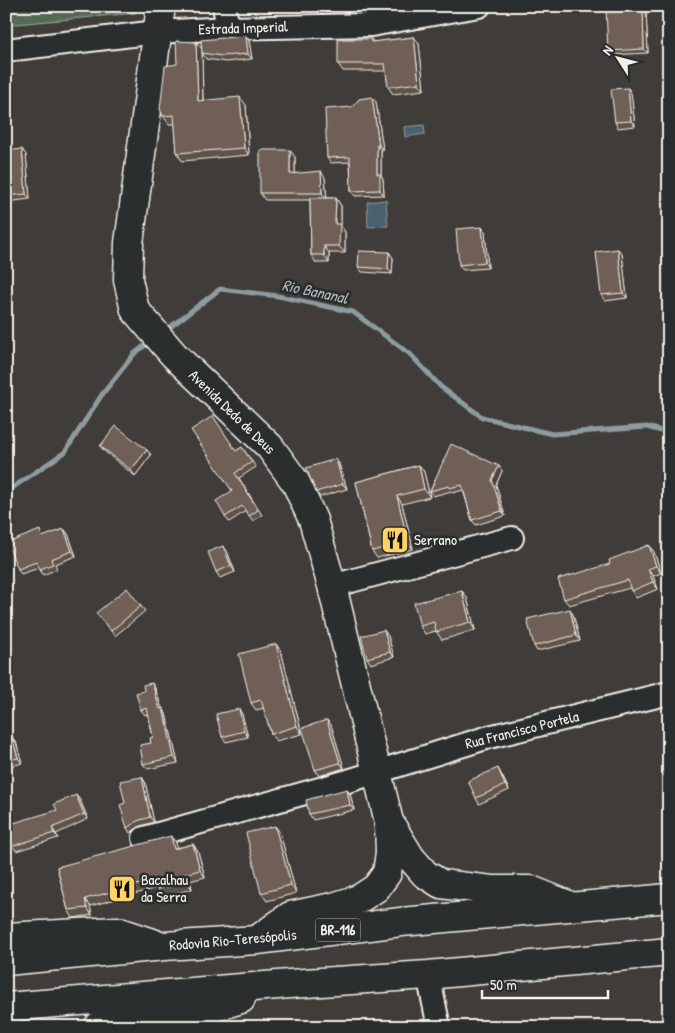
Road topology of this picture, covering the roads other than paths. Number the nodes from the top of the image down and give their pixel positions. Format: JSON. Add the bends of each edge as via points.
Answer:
{"nodes":[{"id":1,"x":224,"y":6,"type":"edge"},
{"id":2,"x":480,"y":6,"type":"edge"},
{"id":3,"x":159,"y":19,"type":"edge"},
{"id":4,"x":228,"y":28,"type":"junction"},
{"id":5,"x":6,"y":50,"type":"edge"},
{"id":6,"x":512,"y":538,"type":"dead end"},
{"id":7,"x":332,"y":586,"type":"junction"},
{"id":8,"x":669,"y":693,"type":"edge"},
{"id":9,"x":377,"y":771,"type":"junction"},
{"id":10,"x":389,"y":822,"type":"junction"},
{"id":11,"x":144,"y":838,"type":"dead end"},
{"id":12,"x":669,"y":898,"type":"edge"},
{"id":13,"x":571,"y":906,"type":"junction"},
{"id":14,"x":6,"y":937,"type":"edge"},
{"id":15,"x":256,"y":940,"type":"junction"},
{"id":16,"x":164,"y":946,"type":"junction"},
{"id":17,"x":669,"y":952,"type":"edge"},
{"id":18,"x":6,"y":961,"type":"edge"},
{"id":19,"x":428,"y":975,"type":"junction"},
{"id":20,"x":290,"y":984,"type":"junction"},
{"id":21,"x":6,"y":1007,"type":"edge"},
{"id":22,"x":98,"y":1027,"type":"edge"},
{"id":23,"x":439,"y":1027,"type":"edge"}],
"edges":[{"from":1,"to":4,"type":"street"},
{"from":2,"to":4,"type":"street","name":"Estrada Imperial","via":[[371,25]]},
{"from":3,"to":4,"type":"street","name":"Estrada Imperial"},
{"from":3,"to":5,"type":"street","name":"Estrada Imperial"},
{"from":3,"to":7,"type":"main road","name":"Avenida Dedo de Deus","via":[[129,243],[128,280],[135,310],[174,355],[270,447],[296,482],[314,520]]},
{"from":6,"to":7,"type":"street"},
{"from":7,"to":9,"type":"main road","name":"Avenida Dedo de Deus"},
{"from":8,"to":9,"type":"street","name":"Rua Francisco Portela","via":[[489,737]]},
{"from":9,"to":10,"type":"main road","name":"Avenida Dedo de Deus"},
{"from":9,"to":11,"type":"street","name":"Rua Francisco Portela"},
{"from":10,"to":13,"type":"main road","via":[[424,874],[441,884],[492,890],[532,890]]},
{"from":10,"to":15,"type":"main road","via":[[387,873],[376,888],[359,899],[290,916]]},
{"from":12,"to":13,"type":"main road","name":"Rodovia Rio-Teresópolis","number":"BR-116"},
{"from":13,"to":15,"type":"main road","name":"Rodovia Rio-Teresópolis","number":"BR-116"},
{"from":14,"to":16,"type":"main road","via":[[117,931]]},
{"from":15,"to":16,"type":"main road","name":"Rodovia Rio-Teresópolis","number":"BR-116"},
{"from":16,"to":18,"type":"main road","name":"Rodovia Rio-Teresópolis","number":"BR-116"},
{"from":17,"to":19,"type":"main road"},
{"from":19,"to":20,"type":"main road"},
{"from":19,"to":23,"type":"street"},
{"from":20,"to":21,"type":"main road"},
{"from":20,"to":22,"type":"main road","via":[[177,1018]]}]}
